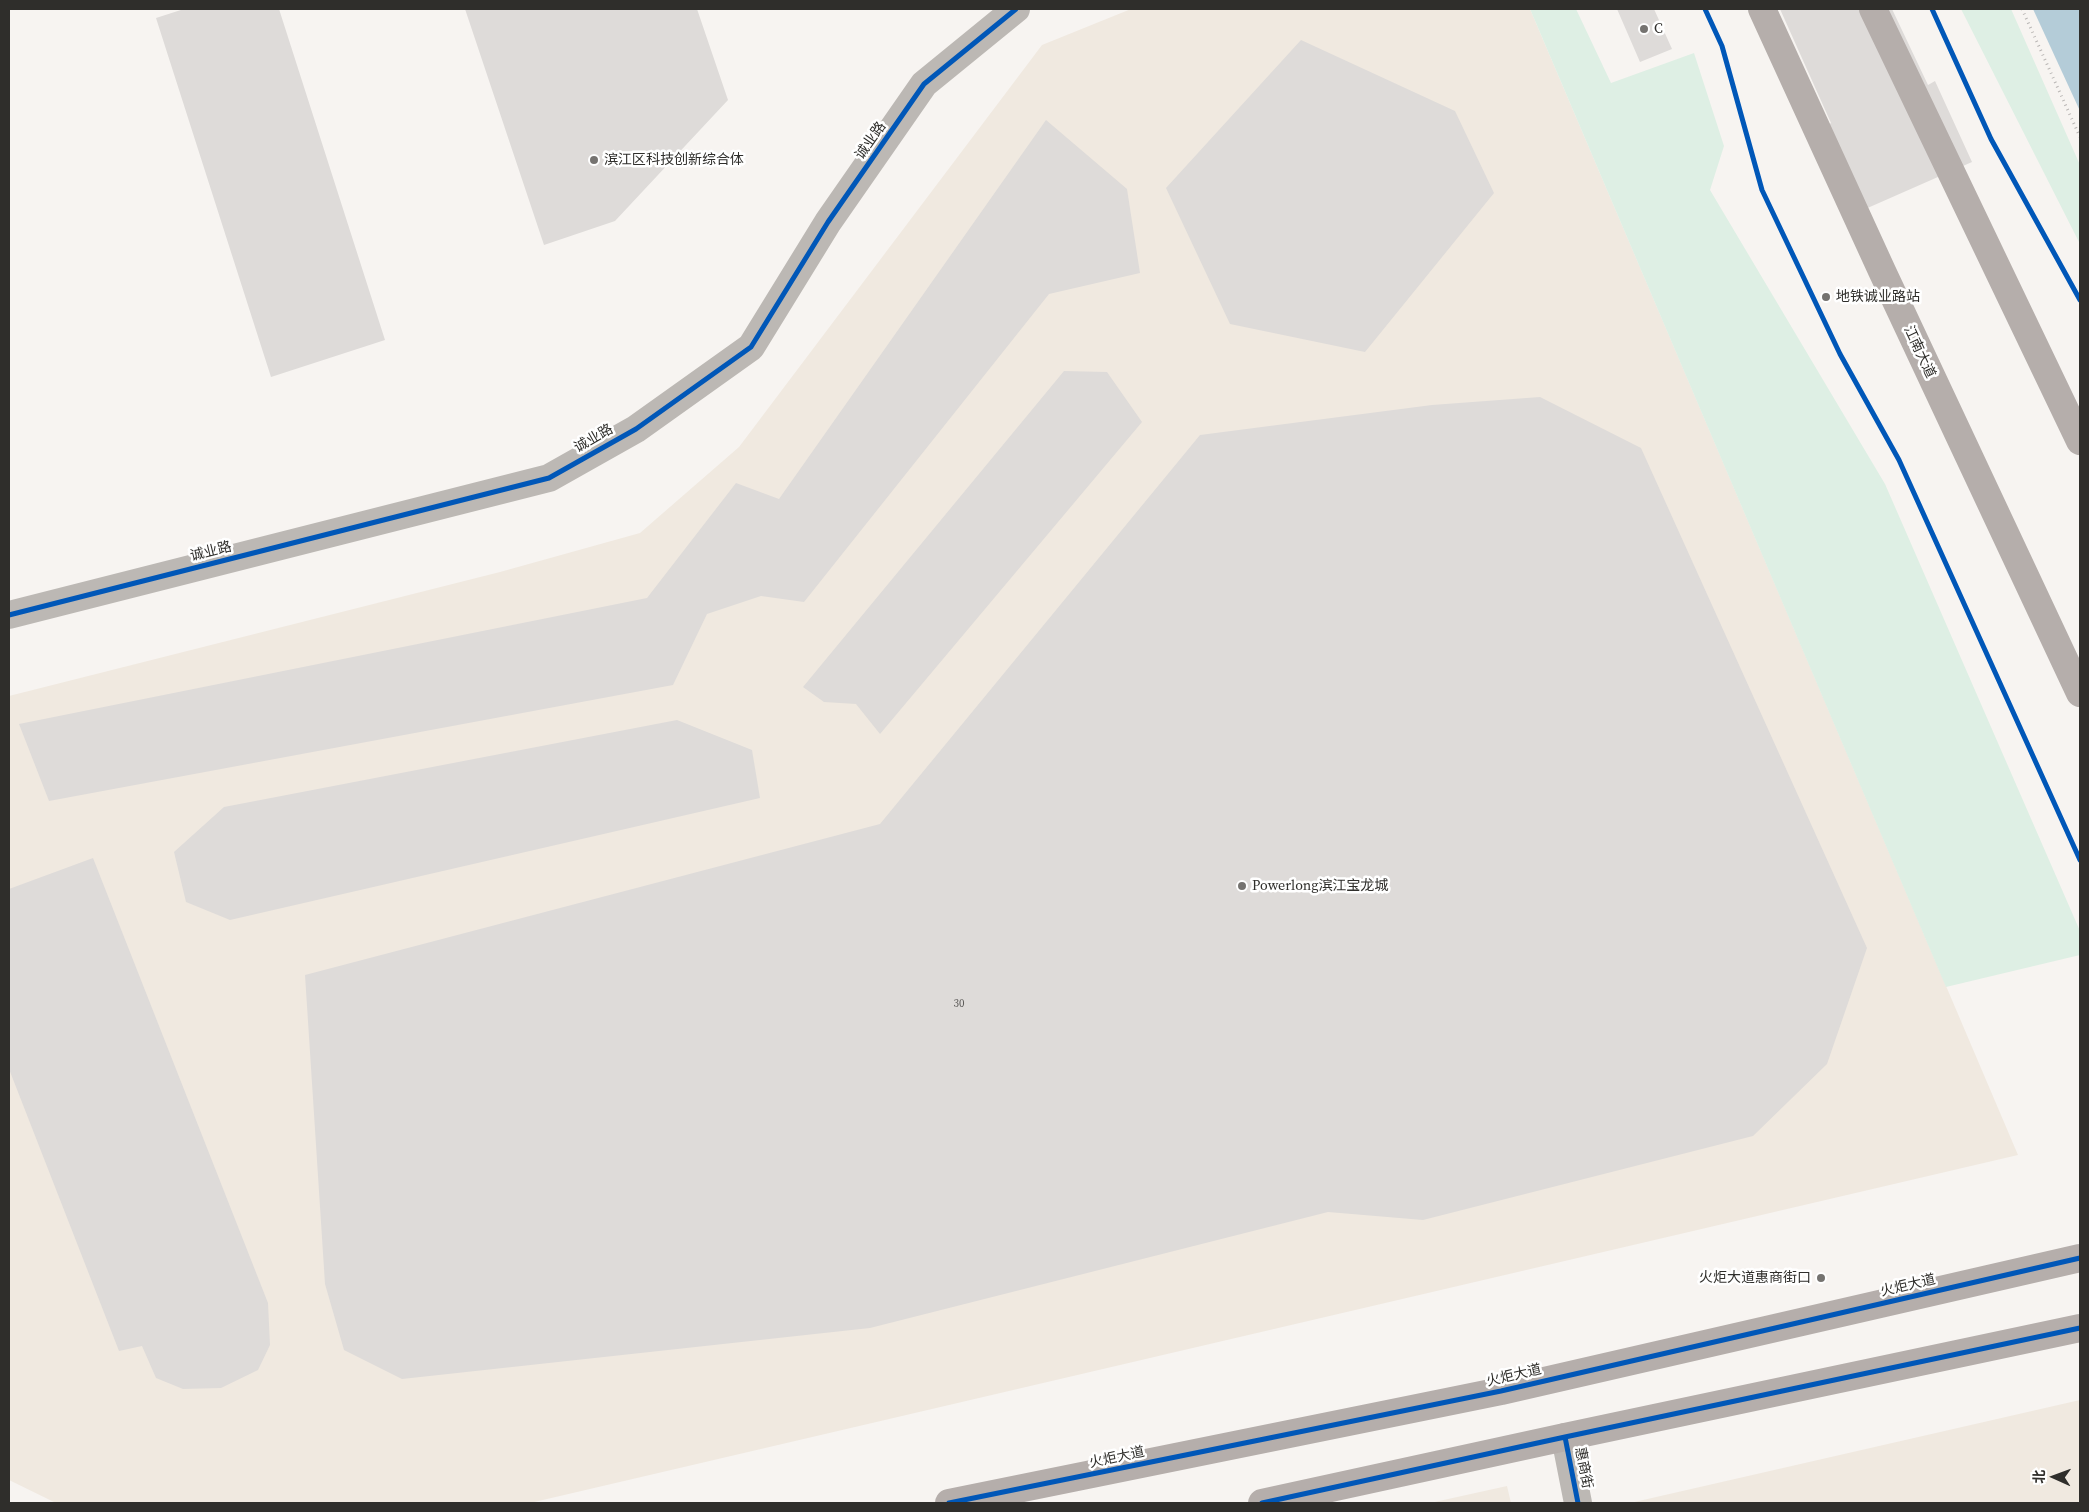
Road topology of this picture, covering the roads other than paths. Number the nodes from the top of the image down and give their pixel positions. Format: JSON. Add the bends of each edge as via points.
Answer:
{"nodes":[{"id":1,"x":1016,"y":9,"type":"edge"},
{"id":2,"x":1762,"y":9,"type":"edge"},
{"id":3,"x":1873,"y":9,"type":"edge"},
{"id":4,"x":2080,"y":441,"type":"edge"},
{"id":5,"x":9,"y":615,"type":"edge"},
{"id":6,"x":2080,"y":693,"type":"edge"},
{"id":7,"x":2080,"y":1258,"type":"edge"},
{"id":8,"x":2080,"y":1328,"type":"edge"},
{"id":9,"x":1565,"y":1437,"type":"junction"},
{"id":10,"x":949,"y":1503,"type":"edge"},
{"id":11,"x":1262,"y":1503,"type":"edge"},
{"id":12,"x":1578,"y":1503,"type":"edge"}],
"edges":[{"from":1,"to":5,"type":"street","name":"诚业路","via":[[924,84],[828,222],[751,347],[636,428],[549,478]]},
{"from":2,"to":6,"type":"main road","name":"江南大道"},
{"from":3,"to":4,"type":"main road"},
{"from":7,"to":10,"type":"main road","name":"火炬大道","via":[[1501,1391]]},
{"from":8,"to":9,"type":"main road"},
{"from":9,"to":11,"type":"main road"},
{"from":9,"to":12,"type":"street","name":"惠商街"}]}
